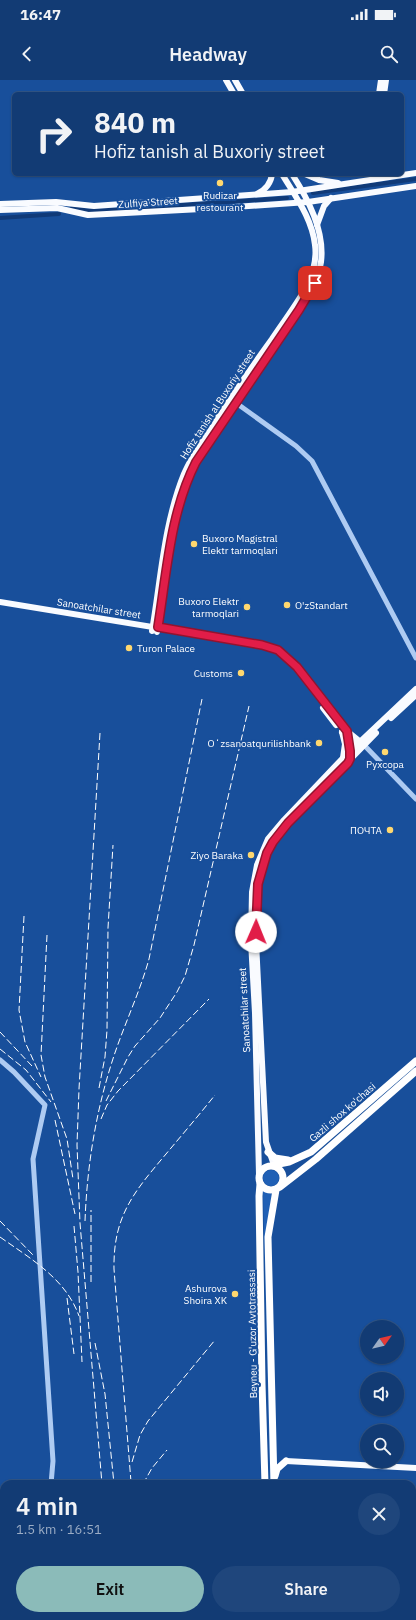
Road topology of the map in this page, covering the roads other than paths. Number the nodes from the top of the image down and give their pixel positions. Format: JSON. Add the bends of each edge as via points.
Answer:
{"nodes":[{"id":1,"x":226,"y":80,"type":"edge"},
{"id":2,"x":381,"y":80,"type":"edge"},
{"id":3,"x":386,"y":80,"type":"edge"},
{"id":4,"x":236,"y":81,"type":"edge"},
{"id":5,"x":230,"y":86,"type":"junction"},
{"id":6,"x":233,"y":92,"type":"edge"},
{"id":7,"x":242,"y":92,"type":"edge"},
{"id":8,"x":379,"y":92,"type":"edge"},
{"id":9,"x":384,"y":92,"type":"edge"},
{"id":10,"x":416,"y":173,"type":"edge"},
{"id":11,"x":404,"y":174,"type":"edge"},
{"id":12,"x":271,"y":176,"type":"edge"},
{"id":13,"x":283,"y":176,"type":"edge"},
{"id":14,"x":293,"y":176,"type":"edge"},
{"id":15,"x":309,"y":176,"type":"edge"},
{"id":16,"x":383,"y":176,"type":"edge"},
{"id":17,"x":372,"y":177,"type":"edge"},
{"id":18,"x":344,"y":184,"type":"junction"},
{"id":19,"x":416,"y":186,"type":"edge"},
{"id":20,"x":303,"y":191,"type":"junction"},
{"id":21,"x":292,"y":192,"type":"junction"},
{"id":22,"x":257,"y":195,"type":"junction"},
{"id":23,"x":331,"y":198,"type":"junction"},
{"id":24,"x":308,"y":202,"type":"junction"},
{"id":25,"x":299,"y":203,"type":"junction"},
{"id":26,"x":0,"y":204,"type":"edge"},
{"id":27,"x":0,"y":210,"type":"edge"},
{"id":28,"x":317,"y":225,"type":"junction"},
{"id":29,"x":232,"y":400,"type":"junction"},
{"id":30,"x":0,"y":602,"type":"edge"},
{"id":31,"x":0,"y":605,"type":"edge"},
{"id":32,"x":155,"y":629,"type":"junction"},
{"id":33,"x":416,"y":658,"type":"edge"},
{"id":34,"x":416,"y":689,"type":"edge"},
{"id":35,"x":416,"y":695,"type":"edge"},
{"id":36,"x":345,"y":732,"type":"junction"},
{"id":37,"x":349,"y":738,"type":"junction"},
{"id":38,"x":360,"y":744,"type":"junction"},
{"id":39,"x":350,"y":751,"type":"junction"},
{"id":40,"x":343,"y":758,"type":"junction"},
{"id":41,"x":348,"y":763,"type":"junction"},
{"id":42,"x":416,"y":799,"type":"edge"},
{"id":43,"x":258,"y":1012,"type":"junction"},
{"id":44,"x":0,"y":1060,"type":"edge"},
{"id":45,"x":416,"y":1061,"type":"edge"},
{"id":46,"x":416,"y":1071,"type":"edge"},
{"id":47,"x":268,"y":1152,"type":"junction"},
{"id":48,"x":294,"y":1160,"type":"junction"},
{"id":49,"x":274,"y":1165,"type":"junction"},
{"id":50,"x":259,"y":1175,"type":"junction"},
{"id":51,"x":260,"y":1184,"type":"junction"},
{"id":52,"x":278,"y":1188,"type":"junction"},
{"id":53,"x":269,"y":1257,"type":"junction"},
{"id":54,"x":275,"y":1264,"type":"dead end"},
{"id":55,"x":273,"y":1450,"type":"junction"},
{"id":56,"x":286,"y":1461,"type":"junction"},
{"id":57,"x":416,"y":1468,"type":"edge"},
{"id":58,"x":51,"y":1480,"type":"edge"},
{"id":59,"x":265,"y":1480,"type":"edge"},
{"id":60,"x":274,"y":1480,"type":"edge"},
{"id":61,"x":274,"y":1480,"type":"edge"}],
"edges":[{"from":1,"to":5,"type":"main road"},
{"from":2,"to":8,"type":"main road"},
{"from":3,"to":9,"type":"main road"},
{"from":4,"to":5,"type":"main road"},
{"from":4,"to":7,"type":"main road"},
{"from":5,"to":6,"type":"main road"},
{"from":10,"to":11,"type":"main road","name":"Zulfiya Street"},
{"from":12,"to":22,"type":"main road","via":[[269,184]]},
{"from":13,"to":21,"type":"main road","name":"Hofiz tanish al Buxoriy street"},
{"from":14,"to":20,"type":"main road","name":"Hofiz tanish al Buxoriy street"},
{"from":15,"to":18,"type":"main road"},
{"from":16,"to":17,"type":"main road","name":"Zulfiya Street"},
{"from":17,"to":18,"type":"main road","name":"Zulfiya Street"},
{"from":18,"to":20,"type":"main road","name":"Zulfiya Street"},
{"from":19,"to":23,"type":"main road","name":"Zulfiya Street"},
{"from":20,"to":21,"type":"main road","name":"Zulfiya Street"},
{"from":20,"to":24,"type":"main road","name":"Hofiz tanish al Buxoriy street"},
{"from":21,"to":22,"type":"main road","name":"Zulfiya Street"},
{"from":21,"to":25,"type":"main road","name":"Hofiz tanish al Buxoriy street"},
{"from":22,"to":26,"type":"main road","name":"Zulfiya Street","via":[[94,206],[56,202]]},
{"from":23,"to":24,"type":"main road","name":"Zulfiya Street"},
{"from":23,"to":28,"type":"main road","via":[[324,206]]},
{"from":24,"to":25,"type":"main road","name":"Zulfiya Street"},
{"from":24,"to":28,"type":"main road","name":"Hofiz tanish al Buxoriy street"},
{"from":25,"to":27,"type":"main road","name":"Zulfiya Street","via":[[88,215],[57,208]]},
{"from":25,"to":29,"type":"main road","name":"Hofiz tanish al Buxoriy street","via":[[310,223],[315,244],[316,257],[311,276]]},
{"from":28,"to":29,"type":"main road","name":"Hofiz tanish al Buxoriy street","via":[[321,262],[315,283],[299,310]]},
{"from":29,"to":32,"type":"main road","name":"Hofiz tanish al Buxoriy street","via":[[182,491]]},
{"from":29,"to":33,"type":"street","via":[[296,446],[312,461]]},
{"from":30,"to":32,"type":"main road","name":"Sanoatchilar street"},
{"from":31,"to":32,"type":"main road","name":"Sanoatchilar street"},
{"from":32,"to":36,"type":"main road","name":"Sanoatchilar street","via":[[275,652],[294,669]]},
{"from":34,"to":38,"type":"main road"},
{"from":35,"to":38,"type":"main road"},
{"from":36,"to":37,"type":"main road","name":"Sanoatchilar street"},
{"from":36,"to":38,"type":"main road","name":"Sanoatchilar street"},
{"from":36,"to":40,"type":"main road"},
{"from":37,"to":38,"type":"main road","name":"Sanoatchilar street"},
{"from":37,"to":39,"type":"main road"},
{"from":38,"to":39,"type":"main road","name":"Sanoatchilar street"},
{"from":38,"to":41,"type":"main road","name":"Sanoatchilar street"},
{"from":38,"to":42,"type":"street"},
{"from":39,"to":40,"type":"main road","name":"Sanoatchilar street"},
{"from":39,"to":41,"type":"main road"},
{"from":40,"to":43,"type":"main road","name":"Sanoatchilar street","via":[[268,839],[257,865],[252,892],[251,941]]},
{"from":41,"to":43,"type":"main road","name":"Sanoatchilar street","via":[[288,823],[267,853],[258,884]]},
{"from":43,"to":47,"type":"main road"},
{"from":43,"to":50,"type":"main road","name":"Sanoatchilar street"},
{"from":44,"to":58,"type":"street","via":[[45,1105],[33,1159]]},
{"from":45,"to":48,"type":"highway","name":"Gazli shox ko'chasi","via":[[311,1152]]},
{"from":46,"to":52,"type":"highway","name":"Gazli shox ko'chasi","via":[[316,1159]]},
{"from":47,"to":48,"type":"highway","via":[[275,1158]]},
{"from":47,"to":49,"type":"main road"},
{"from":48,"to":49,"type":"highway","name":"Gazli shox ko'chasi"},
{"from":49,"to":50,"type":"highway","via":[[264,1168]]},
{"from":49,"to":52,"type":"highway","via":[[283,1174]]},
{"from":50,"to":51,"type":"highway"},
{"from":51,"to":52,"type":"highway","via":[[267,1190]]},
{"from":51,"to":59,"type":"highway","name":"Beyneu - G'uzor Avtotrassasi"},
{"from":52,"to":53,"type":"highway","via":[[269,1225]]},
{"from":53,"to":54,"type":"highway"},
{"from":53,"to":55,"type":"highway"},
{"from":55,"to":56,"type":"highway","via":[[276,1456]]},
{"from":55,"to":60,"type":"highway"},
{"from":56,"to":57,"type":"main road"},
{"from":56,"to":61,"type":"highway","via":[[277,1469]]}]}
